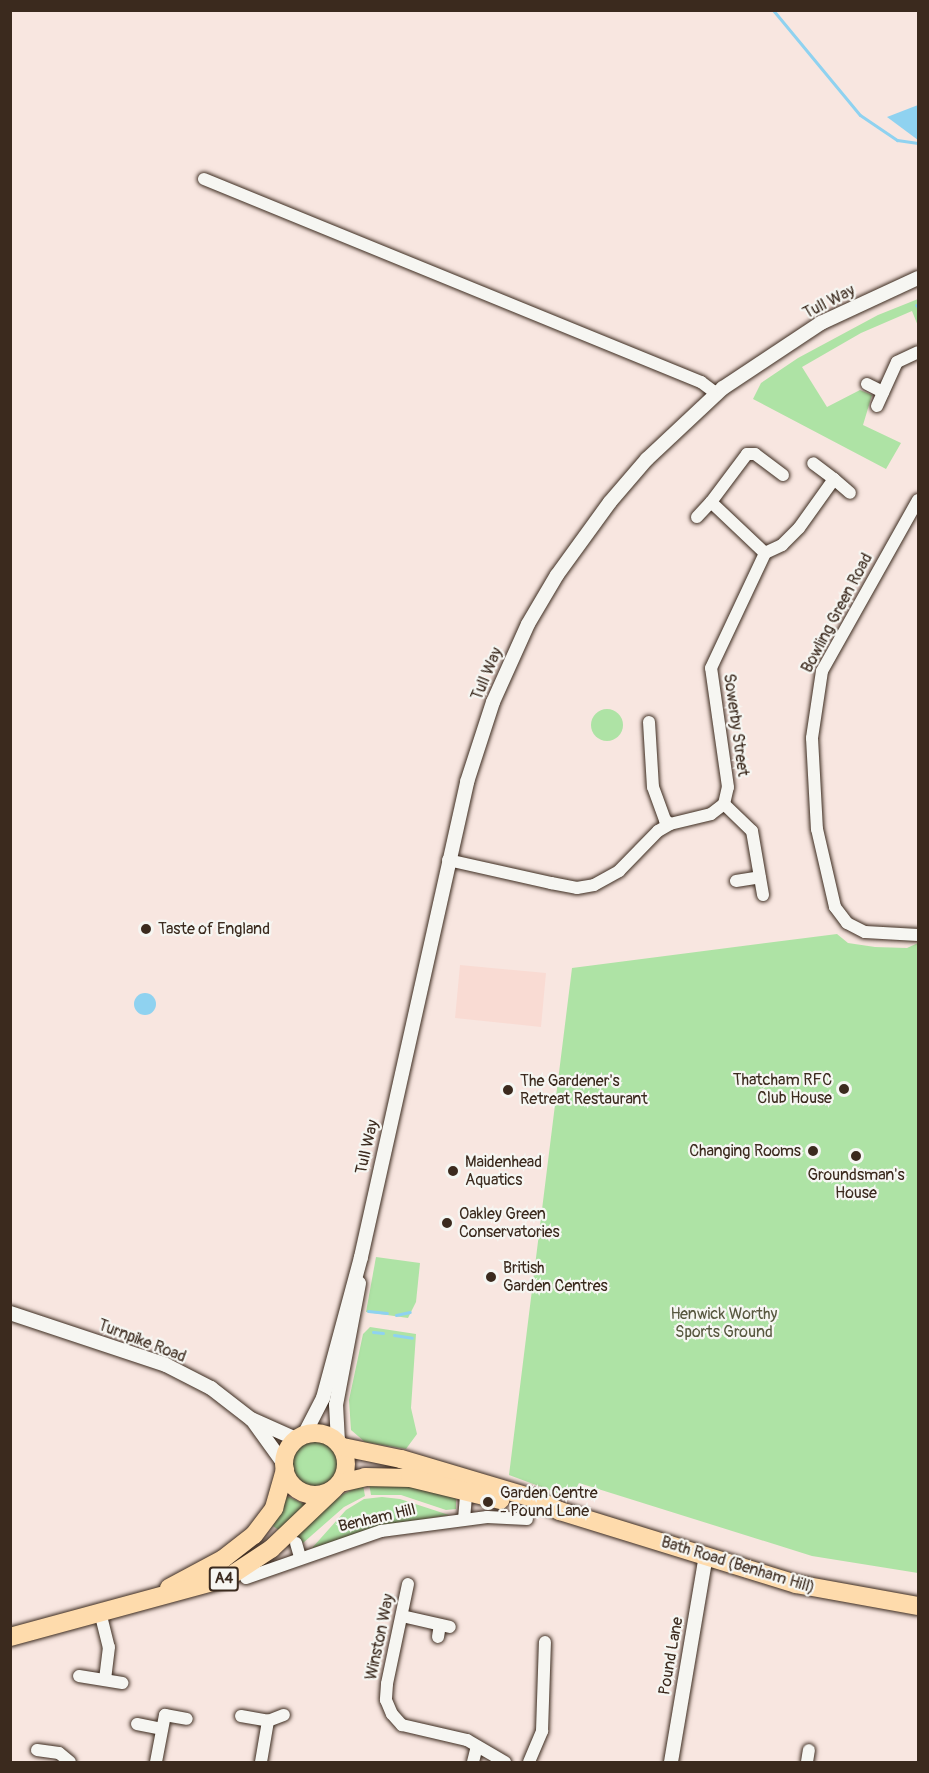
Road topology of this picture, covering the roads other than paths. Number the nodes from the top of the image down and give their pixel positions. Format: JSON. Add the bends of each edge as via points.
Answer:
{"nodes":[{"id":1,"x":204,"y":179,"type":"dead end"},
{"id":2,"x":918,"y":278,"type":"edge"},
{"id":3,"x":918,"y":352,"type":"edge"},
{"id":4,"x":867,"y":384,"type":"dead end"},
{"id":5,"x":883,"y":392,"type":"junction"},
{"id":6,"x":717,"y":394,"type":"junction"},
{"id":7,"x":877,"y":406,"type":"dead end"},
{"id":8,"x":813,"y":463,"type":"dead end"},
{"id":9,"x":783,"y":475,"type":"dead end"},
{"id":10,"x":834,"y":479,"type":"junction"},
{"id":11,"x":850,"y":493,"type":"dead end"},
{"id":12,"x":918,"y":500,"type":"edge"},
{"id":13,"x":711,"y":502,"type":"junction"},
{"id":14,"x":697,"y":517,"type":"dead end"},
{"id":15,"x":765,"y":553,"type":"junction"},
{"id":16,"x":649,"y":722,"type":"dead end"},
{"id":17,"x":724,"y":804,"type":"junction"},
{"id":18,"x":670,"y":824,"type":"junction"},
{"id":19,"x":448,"y":860,"type":"junction"},
{"id":20,"x":760,"y":878,"type":"junction"},
{"id":21,"x":736,"y":881,"type":"dead end"},
{"id":22,"x":763,"y":896,"type":"dead end"},
{"id":23,"x":918,"y":935,"type":"edge"},
{"id":24,"x":361,"y":1257,"type":"junction"},
{"id":25,"x":10,"y":1313,"type":"edge"},
{"id":26,"x":251,"y":1419,"type":"junction"},
{"id":27,"x":300,"y":1437,"type":"junction"},
{"id":28,"x":340,"y":1445,"type":"junction"},
{"id":29,"x":284,"y":1467,"type":"junction"},
{"id":30,"x":467,"y":1485,"type":"junction"},
{"id":31,"x":337,"y":1486,"type":"junction"},
{"id":32,"x":464,"y":1519,"type":"junction"},
{"id":33,"x":526,"y":1519,"type":"dead end"},
{"id":34,"x":296,"y":1543,"type":"dead end"},
{"id":35,"x":706,"y":1555,"type":"junction"},
{"id":36,"x":300,"y":1557,"type":"junction"},
{"id":37,"x":246,"y":1578,"type":"dead end"},
{"id":38,"x":408,"y":1584,"type":"dead end"},
{"id":39,"x":152,"y":1598,"type":"junction"},
{"id":40,"x":918,"y":1606,"type":"edge"},
{"id":41,"x":100,"y":1612,"type":"junction"},
{"id":42,"x":402,"y":1616,"type":"junction"},
{"id":43,"x":443,"y":1630,"type":"dead end"},
{"id":44,"x":10,"y":1636,"type":"edge"},
{"id":45,"x":545,"y":1642,"type":"dead end"},
{"id":46,"x":80,"y":1676,"type":"dead end"},
{"id":47,"x":105,"y":1680,"type":"junction"},
{"id":48,"x":122,"y":1683,"type":"dead end"},
{"id":49,"x":284,"y":1715,"type":"dead end"},
{"id":50,"x":241,"y":1716,"type":"dead end"},
{"id":51,"x":187,"y":1719,"type":"dead end"},
{"id":52,"x":268,"y":1721,"type":"junction"},
{"id":53,"x":137,"y":1724,"type":"dead end"},
{"id":54,"x":162,"y":1729,"type":"junction"},
{"id":55,"x":477,"y":1746,"type":"junction"},
{"id":56,"x":37,"y":1750,"type":"dead end"},
{"id":57,"x":70,"y":1762,"type":"edge"},
{"id":58,"x":156,"y":1762,"type":"edge"},
{"id":59,"x":261,"y":1762,"type":"edge"},
{"id":60,"x":473,"y":1762,"type":"edge"},
{"id":61,"x":505,"y":1762,"type":"edge"},
{"id":62,"x":530,"y":1762,"type":"edge"},
{"id":63,"x":671,"y":1762,"type":"edge"}],
"edges":[{"from":1,"to":6,"type":"street","via":[[701,381]]},
{"from":2,"to":6,"type":"street","name":"Tull Way","via":[[821,323]]},
{"from":3,"to":5,"type":"street","via":[[897,362]]},
{"from":4,"to":5,"type":"street"},
{"from":5,"to":7,"type":"street"},
{"from":6,"to":19,"type":"street","name":"Tull Way","via":[[616,495],[542,599],[516,647],[486,720]]},
{"from":8,"to":10,"type":"street"},
{"from":9,"to":13,"type":"street","via":[[755,454],[747,454]]},
{"from":10,"to":11,"type":"street"},
{"from":10,"to":15,"type":"street","via":[[799,528],[782,545]]},
{"from":12,"to":23,"type":"street","name":"Bowling Green Road","via":[[822,672],[814,702],[813,800],[835,907],[847,923],[865,932]]},
{"from":13,"to":14,"type":"street"},
{"from":13,"to":15,"type":"street"},
{"from":15,"to":17,"type":"street","name":"Sowerby Street","via":[[711,668],[728,787]]},
{"from":16,"to":18,"type":"street","via":[[653,786]]},
{"from":17,"to":18,"type":"street","via":[[711,814]]},
{"from":17,"to":20,"type":"street","via":[[752,831]]},
{"from":18,"to":19,"type":"street","via":[[645,841],[607,880],[577,888]]},
{"from":19,"to":24,"type":"street","name":"Tull Way"},
{"from":20,"to":21,"type":"street"},
{"from":20,"to":22,"type":"street"},
{"from":24,"to":27,"type":"street","name":"Tull Way","via":[[323,1398]]},
{"from":24,"to":28,"type":"street","name":"Tull Way","via":[[357,1304],[336,1405]]},
{"from":25,"to":26,"type":"street","name":"Turnpike Road","via":[[166,1365],[211,1388]]},
{"from":26,"to":27,"type":"street","name":"Turnpike Road"},
{"from":26,"to":29,"type":"street","name":"Turnpike Road"},
{"from":27,"to":28,"type":"main road","via":[[322,1434]]},
{"from":27,"to":29,"type":"main road","number":"A4","via":[[286,1453]]},
{"from":28,"to":30,"type":"main road","name":"Bath Road (Benham Hill)"},
{"from":28,"to":31,"type":"main road","via":[[346,1469]]},
{"from":29,"to":31,"type":"main road","via":[[302,1492],[321,1494]]},
{"from":29,"to":39,"type":"main road","number":"A4","via":[[274,1508],[254,1535],[223,1560]]},
{"from":30,"to":31,"type":"main road","name":"Bath Road (Benham Hill)","via":[[393,1476]]},
{"from":30,"to":32,"type":"street"},
{"from":30,"to":35,"type":"main road","name":"Bath Road (Benham Hill)","via":[[533,1509],[560,1510]]},
{"from":31,"to":39,"type":"main road","number":"A4","via":[[314,1511],[247,1567],[211,1584]]},
{"from":32,"to":33,"type":"street","name":"Benham Hill"},
{"from":32,"to":36,"type":"street","name":"Benham Hill","via":[[381,1531]]},
{"from":34,"to":36,"type":"street"},
{"from":35,"to":40,"type":"main road","name":"Bath Road (Benham Hill)","via":[[819,1590]]},
{"from":35,"to":63,"type":"street","name":"Pound Lane"},
{"from":36,"to":37,"type":"street","name":"Benham Hill"},
{"from":38,"to":42,"type":"street","name":"Winston Way"},
{"from":39,"to":41,"type":"main road","number":"A4"},
{"from":41,"to":44,"type":"main road","number":"A4"},
{"from":41,"to":47,"type":"street","via":[[109,1647]]},
{"from":42,"to":43,"type":"street"},
{"from":42,"to":55,"type":"street","name":"Winston Way","via":[[386,1692],[392,1714],[402,1725],[445,1733]]},
{"from":45,"to":62,"type":"street","via":[[542,1731]]},
{"from":46,"to":47,"type":"street"},
{"from":47,"to":48,"type":"street"},
{"from":49,"to":52,"type":"street"},
{"from":50,"to":52,"type":"street"},
{"from":51,"to":54,"type":"street","via":[[165,1715]]},
{"from":52,"to":59,"type":"street"},
{"from":53,"to":54,"type":"street"},
{"from":54,"to":58,"type":"street"},
{"from":55,"to":60,"type":"street"},
{"from":55,"to":61,"type":"street","name":"Winston Way"},
{"from":56,"to":57,"type":"street","via":[[59,1753]]}]}
